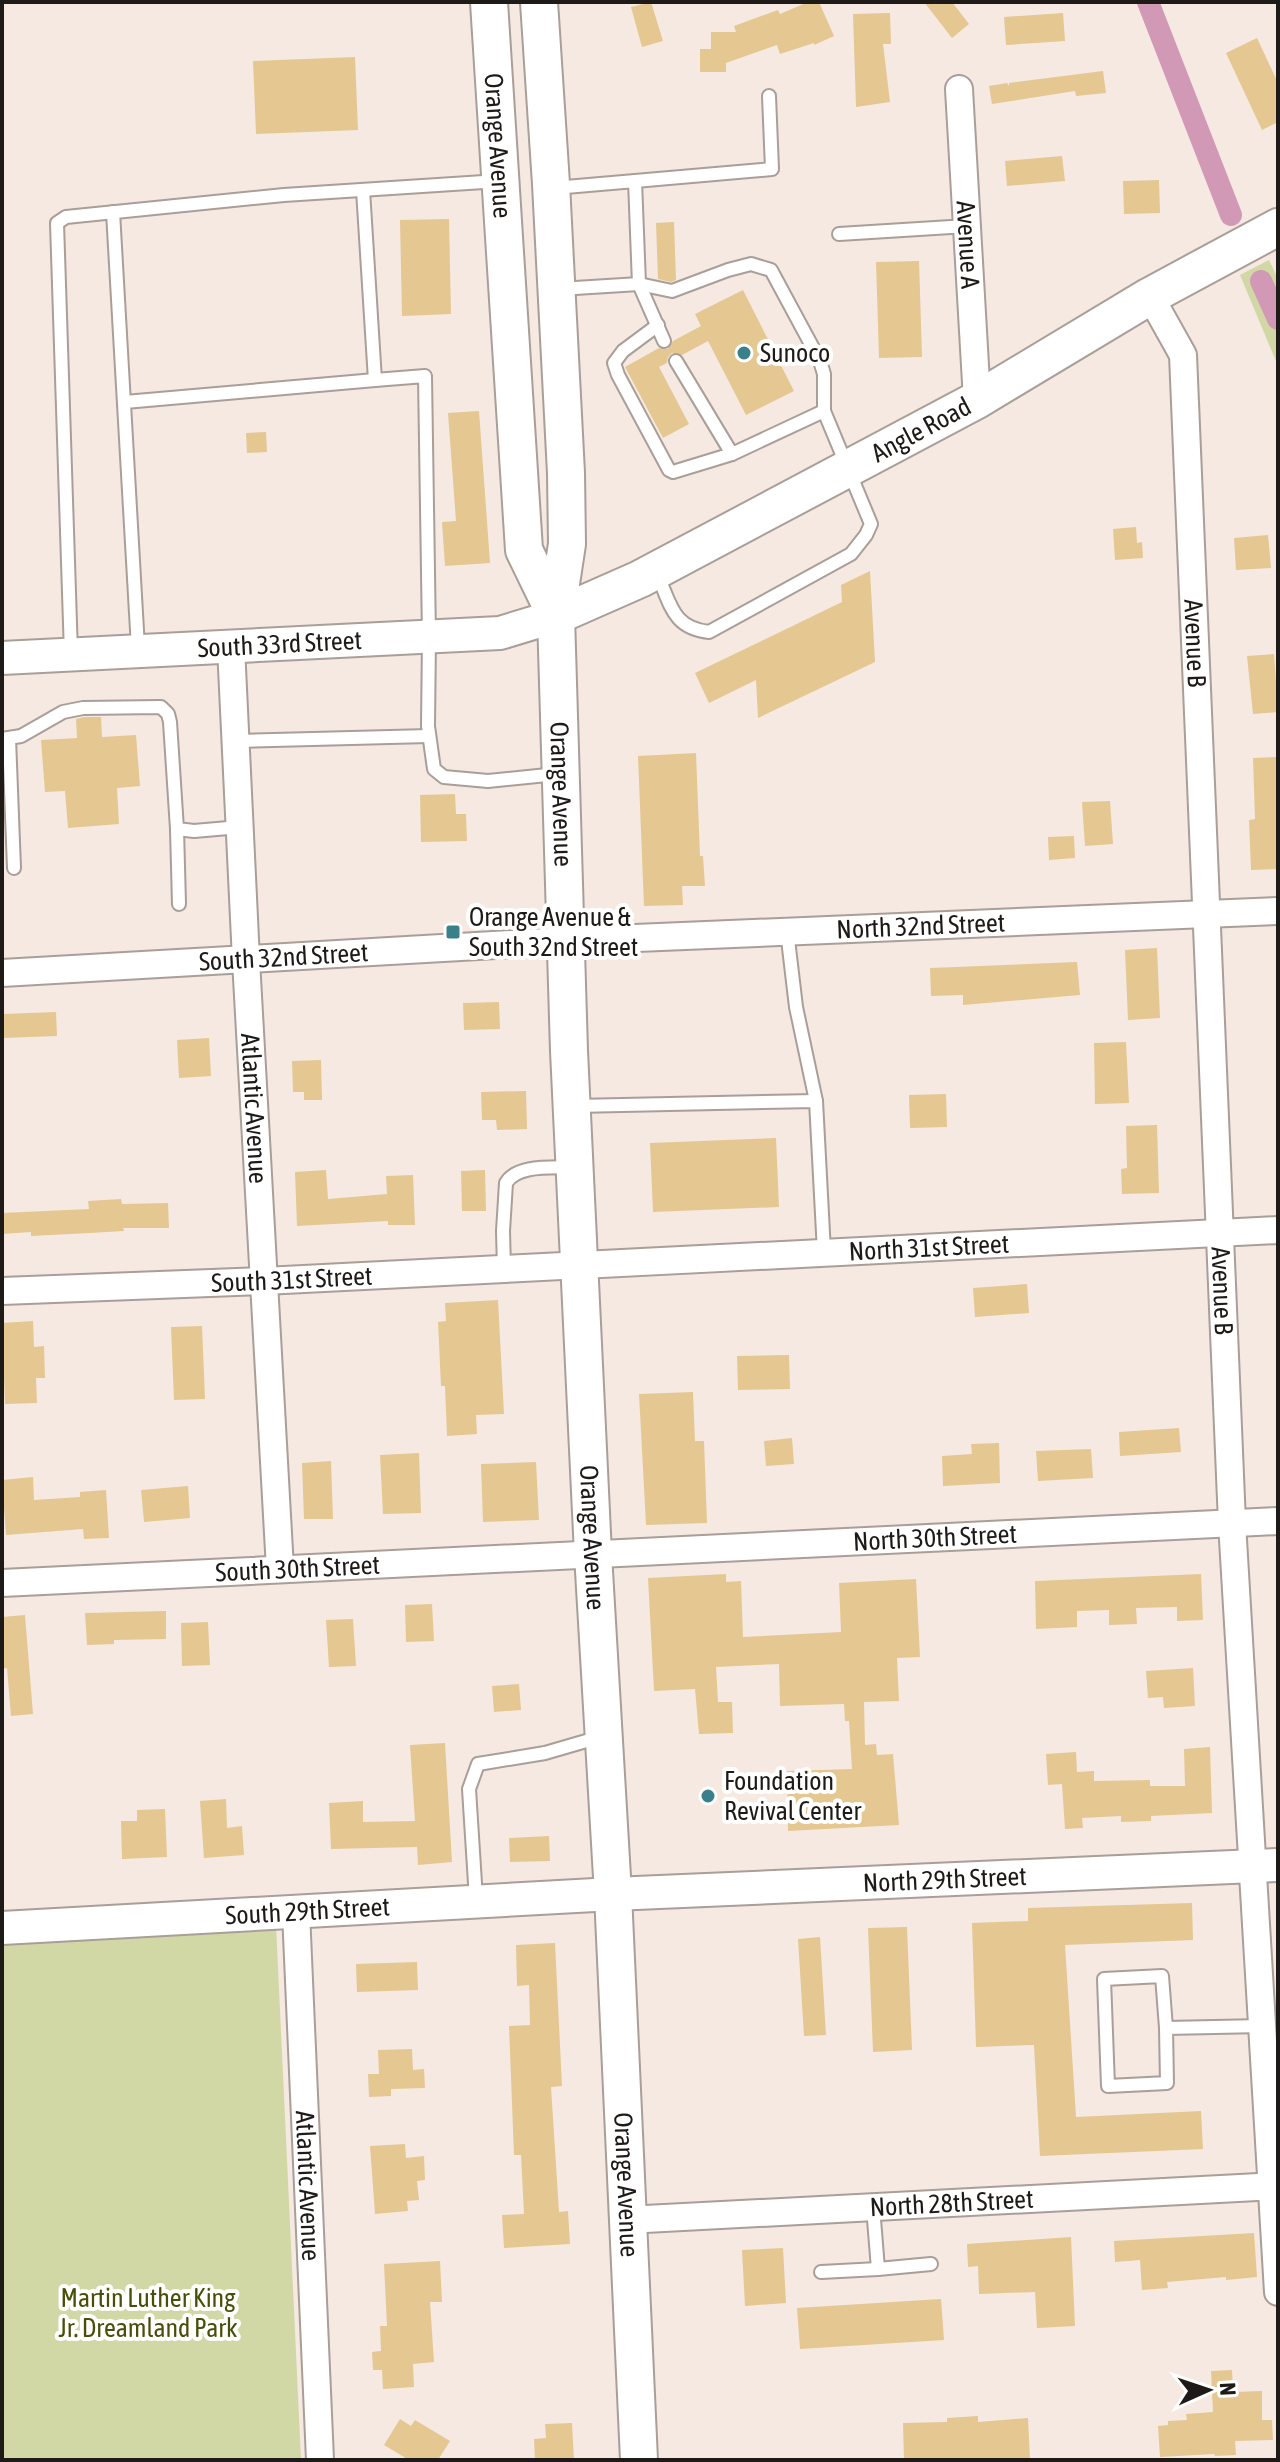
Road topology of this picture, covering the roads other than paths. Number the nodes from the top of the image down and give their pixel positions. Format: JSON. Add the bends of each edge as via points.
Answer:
{"nodes":[{"id":1,"x":489,"y":2,"type":"edge"},
{"id":2,"x":536,"y":3,"type":"edge"},
{"id":3,"x":959,"y":89,"type":"dead end"},
{"id":4,"x":769,"y":96,"type":"dead end"},
{"id":5,"x":500,"y":181,"type":"junction"},
{"id":6,"x":635,"y":181,"type":"junction"},
{"id":7,"x":551,"y":188,"type":"junction"},
{"id":8,"x":363,"y":190,"type":"junction"},
{"id":9,"x":113,"y":212,"type":"junction"},
{"id":10,"x":967,"y":226,"type":"junction"},
{"id":11,"x":1278,"y":227,"type":"edge"},
{"id":12,"x":839,"y":234,"type":"dead end"},
{"id":13,"x":639,"y":284,"type":"junction"},
{"id":14,"x":556,"y":290,"type":"junction"},
{"id":15,"x":1150,"y":296,"type":"junction"},
{"id":16,"x":658,"y":325,"type":"junction"},
{"id":17,"x":664,"y":341,"type":"dead end"},
{"id":18,"x":676,"y":361,"type":"dead end"},
{"id":19,"x":375,"y":380,"type":"junction"},
{"id":20,"x":977,"y":400,"type":"junction"},
{"id":21,"x":125,"y":402,"type":"junction"},
{"id":22,"x":824,"y":411,"type":"junction"},
{"id":23,"x":732,"y":454,"type":"junction"},
{"id":24,"x":848,"y":468,"type":"junction"},
{"id":25,"x":656,"y":571,"type":"junction"},
{"id":26,"x":556,"y":616,"type":"junction"},
{"id":27,"x":429,"y":637,"type":"junction"},
{"id":28,"x":231,"y":647,"type":"junction"},
{"id":29,"x":138,"y":651,"type":"junction"},
{"id":30,"x":71,"y":654,"type":"junction"},
{"id":31,"x":2,"y":658,"type":"edge"},
{"id":32,"x":429,"y":736,"type":"junction"},
{"id":33,"x":5,"y":738,"type":"edge"},
{"id":34,"x":236,"y":741,"type":"junction"},
{"id":35,"x":560,"y":774,"type":"junction"},
{"id":36,"x":240,"y":827,"type":"junction"},
{"id":37,"x":177,"y":829,"type":"junction"},
{"id":38,"x":14,"y":868,"type":"dead end"},
{"id":39,"x":179,"y":904,"type":"dead end"},
{"id":40,"x":1278,"y":911,"type":"edge"},
{"id":41,"x":1205,"y":914,"type":"junction"},
{"id":42,"x":787,"y":931,"type":"junction"},
{"id":43,"x":565,"y":941,"type":"junction"},
{"id":44,"x":246,"y":960,"type":"junction"},
{"id":45,"x":2,"y":973,"type":"edge"},
{"id":46,"x":816,"y":1101,"type":"junction"},
{"id":47,"x":572,"y":1106,"type":"junction"},
{"id":48,"x":575,"y":1167,"type":"junction"},
{"id":49,"x":1278,"y":1230,"type":"edge"},
{"id":50,"x":1221,"y":1232,"type":"junction"},
{"id":51,"x":824,"y":1252,"type":"junction"},
{"id":52,"x":580,"y":1264,"type":"junction"},
{"id":53,"x":504,"y":1268,"type":"junction"},
{"id":54,"x":264,"y":1281,"type":"junction"},
{"id":55,"x":2,"y":1291,"type":"edge"},
{"id":56,"x":1278,"y":1521,"type":"edge"},
{"id":57,"x":1232,"y":1523,"type":"junction"},
{"id":58,"x":593,"y":1554,"type":"junction"},
{"id":59,"x":280,"y":1569,"type":"junction"},
{"id":60,"x":2,"y":1583,"type":"edge"},
{"id":61,"x":603,"y":1737,"type":"junction"},
{"id":62,"x":1266,"y":1865,"type":"edge"},
{"id":63,"x":613,"y":1894,"type":"junction"},
{"id":64,"x":476,"y":1901,"type":"junction"},
{"id":65,"x":296,"y":1912,"type":"junction"},
{"id":66,"x":2,"y":1928,"type":"edge"},
{"id":67,"x":1263,"y":2026,"type":"junction"},
{"id":68,"x":1166,"y":2028,"type":"junction"},
{"id":69,"x":1275,"y":2186,"type":"edge"},
{"id":70,"x":873,"y":2207,"type":"junction"},
{"id":71,"x":626,"y":2220,"type":"junction"},
{"id":72,"x":931,"y":2264,"type":"dead end"},
{"id":73,"x":878,"y":2269,"type":"junction"},
{"id":74,"x":821,"y":2272,"type":"dead end"},
{"id":75,"x":1278,"y":2292,"type":"edge"},
{"id":76,"x":320,"y":2460,"type":"edge"},
{"id":77,"x":639,"y":2460,"type":"edge"}],
"edges":[{"from":1,"to":5,"type":"main road","name":"Orange Avenue"},
{"from":2,"to":7,"type":"main road","name":"Orange Avenue"},
{"from":3,"to":10,"type":"street","name":"Avenue A"},
{"from":4,"to":6,"type":"lane","via":[[772,169]]},
{"from":5,"to":8,"type":"lane"},
{"from":5,"to":26,"type":"main road","name":"Orange Avenue","via":[[524,550]]},
{"from":6,"to":7,"type":"lane"},
{"from":6,"to":13,"type":"lane"},
{"from":7,"to":14,"type":"main road","name":"Orange Avenue"},
{"from":8,"to":9,"type":"lane"},
{"from":8,"to":19,"type":"lane"},
{"from":9,"to":21,"type":"lane"},
{"from":9,"to":30,"type":"lane","via":[[66,217],[57,223]]},
{"from":10,"to":12,"type":"lane"},
{"from":10,"to":20,"type":"street","name":"Avenue A"},
{"from":11,"to":15,"type":"main road","name":"Angle Road"},
{"from":13,"to":14,"type":"lane"},
{"from":13,"to":16,"type":"lane"},
{"from":13,"to":22,"type":"lane","via":[[672,291],[751,264],[771,270],[820,361]]},
{"from":14,"to":26,"type":"main road","name":"Orange Avenue","via":[[567,544]]},
{"from":15,"to":20,"type":"main road","name":"Angle Road"},
{"from":15,"to":41,"type":"street","name":"Avenue B","via":[[1183,355]]},
{"from":16,"to":17,"type":"lane"},
{"from":16,"to":23,"type":"lane","via":[[614,363],[669,470]]},
{"from":18,"to":23,"type":"lane"},
{"from":19,"to":21,"type":"lane"},
{"from":19,"to":27,"type":"lane","via":[[425,376]]},
{"from":20,"to":24,"type":"main road","name":"Angle Road"},
{"from":21,"to":29,"type":"lane"},
{"from":22,"to":23,"type":"lane"},
{"from":22,"to":24,"type":"lane"},
{"from":24,"to":25,"type":"main road","name":"Angle Road"},
{"from":24,"to":25,"type":"lane","via":[[871,524],[851,554],[709,632],[692,630],[678,619]]},
{"from":25,"to":26,"type":"main road","name":"Angle Road"},
{"from":26,"to":27,"type":"street","name":"South 33rd Street","via":[[500,633]]},
{"from":26,"to":35,"type":"main road","name":"Orange Avenue"},
{"from":27,"to":28,"type":"street","name":"South 33rd Street"},
{"from":27,"to":32,"type":"lane"},
{"from":28,"to":29,"type":"street","name":"South 33rd Street"},
{"from":28,"to":34,"type":"street","name":"Atlantic Avenue"},
{"from":29,"to":30,"type":"street","name":"South 33rd Street"},
{"from":30,"to":31,"type":"street","name":"South 33rd Street"},
{"from":32,"to":34,"type":"lane"},
{"from":32,"to":35,"type":"lane","via":[[434,769],[444,777],[488,781]]},
{"from":33,"to":37,"type":"lane","via":[[83,708],[161,707],[170,722]]},
{"from":33,"to":38,"type":"lane"},
{"from":34,"to":36,"type":"street","name":"Atlantic Avenue"},
{"from":35,"to":43,"type":"main road","name":"Orange Avenue"},
{"from":36,"to":37,"type":"lane"},
{"from":36,"to":44,"type":"street","name":"Atlantic Avenue"},
{"from":37,"to":39,"type":"lane"},
{"from":40,"to":41,"type":"street","name":"North 32nd Street"},
{"from":41,"to":42,"type":"street","name":"North 32nd Street"},
{"from":41,"to":50,"type":"street","name":"Avenue B"},
{"from":42,"to":43,"type":"street","name":"North 32nd Street"},
{"from":42,"to":46,"type":"lane"},
{"from":43,"to":44,"type":"street","name":"South 32nd Street"},
{"from":43,"to":47,"type":"main road","name":"Orange Avenue"},
{"from":44,"to":45,"type":"street","name":"South 32nd Street"},
{"from":44,"to":54,"type":"street","name":"Atlantic Avenue"},
{"from":46,"to":47,"type":"lane"},
{"from":46,"to":51,"type":"lane"},
{"from":47,"to":48,"type":"main road","name":"Orange Avenue"},
{"from":48,"to":52,"type":"main road","name":"Orange Avenue"},
{"from":48,"to":53,"type":"lane","via":[[510,1176]]},
{"from":49,"to":50,"type":"street","name":"North 31st Street"},
{"from":50,"to":51,"type":"street","name":"North 31st Street"},
{"from":50,"to":57,"type":"street","name":"Avenue B"},
{"from":51,"to":52,"type":"street","name":"North 31st Street"},
{"from":52,"to":53,"type":"street","name":"South 31st Street"},
{"from":52,"to":58,"type":"main road","name":"Orange Avenue"},
{"from":53,"to":54,"type":"street","name":"South 31st Street"},
{"from":54,"to":55,"type":"street","name":"South 31st Street"},
{"from":54,"to":59,"type":"street","name":"Atlantic Avenue"},
{"from":56,"to":57,"type":"street","name":"North 30th Street"},
{"from":57,"to":58,"type":"street","name":"North 30th Street"},
{"from":57,"to":62,"type":"street","name":"Avenue B"},
{"from":58,"to":59,"type":"street","name":"South 30th Street"},
{"from":58,"to":61,"type":"main road","name":"Orange Avenue"},
{"from":59,"to":60,"type":"street","name":"South 30th Street"},
{"from":61,"to":63,"type":"main road","name":"Orange Avenue"},
{"from":61,"to":64,"type":"lane","via":[[478,1764],[469,1789]]},
{"from":62,"to":63,"type":"street","name":"North 29th Street"},
{"from":62,"to":67,"type":"street","name":"Avenue B"},
{"from":63,"to":64,"type":"street","name":"South 29th Street"},
{"from":63,"to":71,"type":"main road","name":"Orange Avenue"},
{"from":64,"to":65,"type":"street","name":"South 29th Street"},
{"from":65,"to":66,"type":"street","name":"South 29th Street"},
{"from":65,"to":76,"type":"street","name":"Atlantic Avenue"},
{"from":67,"to":68,"type":"lane"},
{"from":67,"to":69,"type":"street","name":"Avenue B"},
{"from":68,"to":68,"type":"lane","via":[[1162,1976],[1104,1979],[1108,2086],[1167,2083]]},
{"from":69,"to":70,"type":"street","name":"North 28th Street"},
{"from":69,"to":75,"type":"street","name":"Avenue B"},
{"from":70,"to":71,"type":"street","name":"North 28th Street"},
{"from":70,"to":73,"type":"lane"},
{"from":71,"to":77,"type":"main road","name":"Orange Avenue"},
{"from":72,"to":73,"type":"lane"},
{"from":73,"to":74,"type":"lane"}]}
